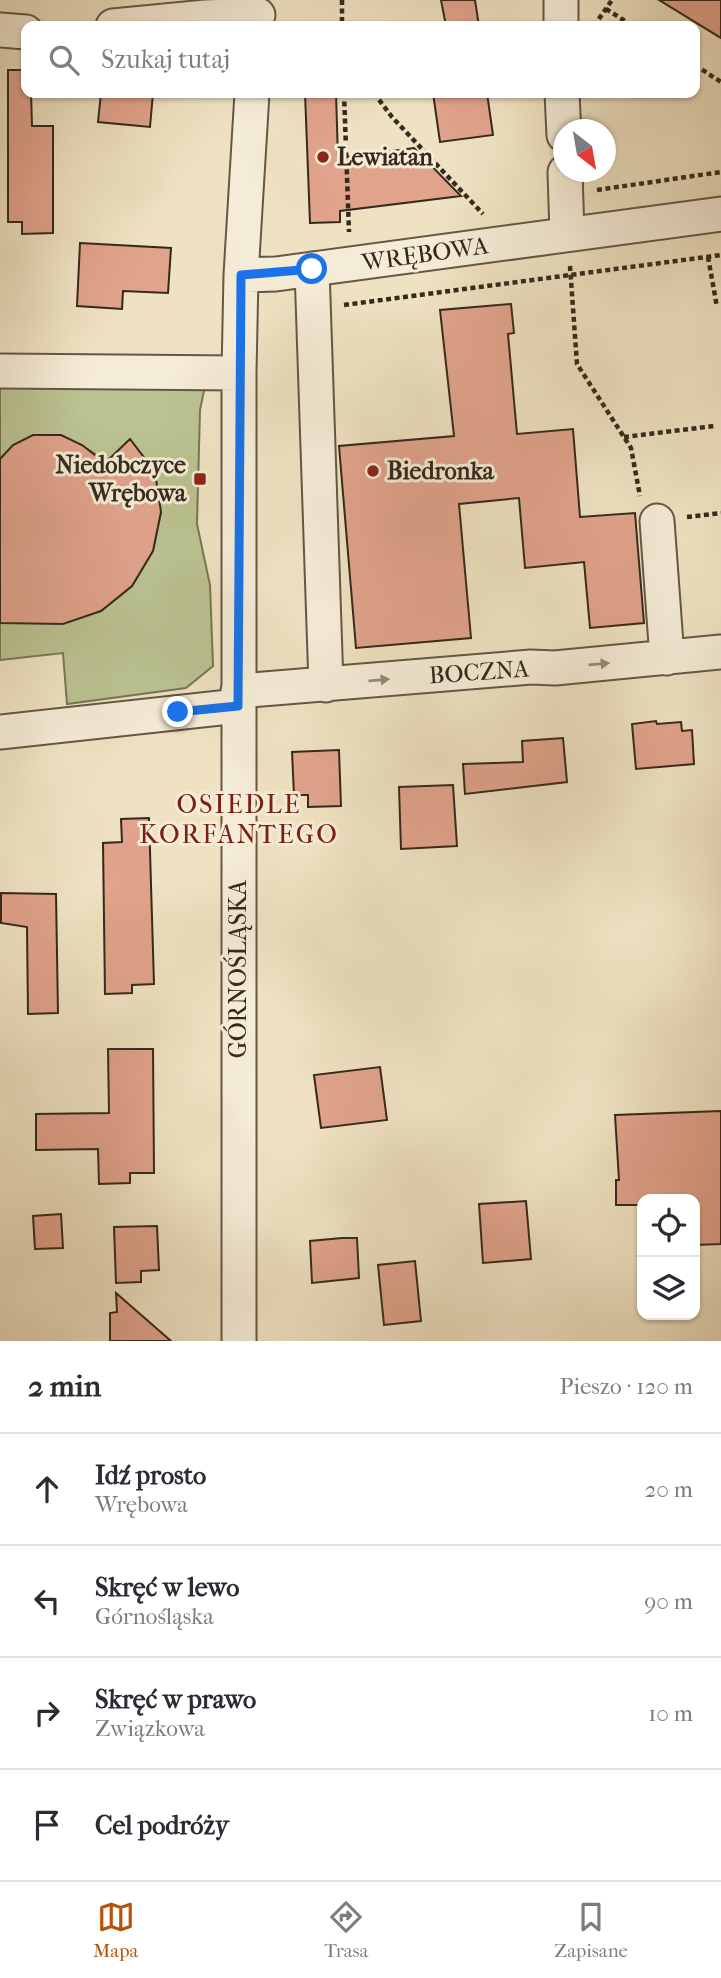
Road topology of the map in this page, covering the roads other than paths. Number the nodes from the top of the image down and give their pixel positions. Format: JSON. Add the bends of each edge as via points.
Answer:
{"nodes":[{"id":1,"x":561,"y":0,"type":"edge"},
{"id":2,"x":258,"y":14,"type":"edge"},
{"id":3,"x":164,"y":21,"type":"edge"},
{"id":4,"x":561,"y":21,"type":"edge"},
{"id":5,"x":0,"y":30,"type":"edge"},
{"id":6,"x":21,"y":32,"type":"edge"},
{"id":7,"x":252,"y":98,"type":"edge"},
{"id":8,"x":562,"y":98,"type":"edge"},
{"id":9,"x":563,"y":119,"type":"edge"},
{"id":10,"x":565,"y":183,"type":"edge"},
{"id":11,"x":721,"y":214,"type":"edge"},
{"id":12,"x":567,"y":234,"type":"junction"},
{"id":13,"x":312,"y":269,"type":"junction"},
{"id":14,"x":241,"y":275,"type":"junction"},
{"id":15,"x":0,"y":370,"type":"edge"},
{"id":16,"x":239,"y":373,"type":"junction"},
{"id":17,"x":657,"y":521,"type":"road end"},
{"id":18,"x":721,"y":652,"type":"edge"},
{"id":19,"x":667,"y":658,"type":"junction"},
{"id":20,"x":326,"y":685,"type":"junction"},
{"id":21,"x":238,"y":699,"type":"junction"},
{"id":22,"x":0,"y":732,"type":"edge"},
{"id":23,"x":239,"y":1341,"type":"edge"}],
"edges":[{"from":1,"to":4,"type":"street"},
{"from":2,"to":3,"type":"street"},
{"from":5,"to":6,"type":"street"},
{"from":7,"to":14,"type":"street","name":"GÓRNOŚLĄSKA"},
{"from":8,"to":9,"type":"street"},
{"from":10,"to":12,"type":"street"},
{"from":11,"to":12,"type":"street","name":"WRĘBOWA"},
{"from":12,"to":13,"type":"street","name":"WRĘBOWA"},
{"from":13,"to":14,"type":"street","name":"WRĘBOWA"},
{"from":13,"to":20,"type":"street"},
{"from":14,"to":16,"type":"street","name":"GÓRNOŚLĄSKA"},
{"from":15,"to":16,"type":"street"},
{"from":16,"to":21,"type":"street","name":"GÓRNOŚLĄSKA"},
{"from":17,"to":19,"type":"street"},
{"from":18,"to":19,"type":"street","name":"BOCZNA"},
{"from":20,"to":19,"type":"street","name":"BOCZNA","one_way":true},
{"from":20,"to":21,"type":"street","name":"BOCZNA"},
{"from":21,"to":22,"type":"street","name":"BOCZNA"},
{"from":21,"to":23,"type":"street","name":"GÓRNOŚLĄSKA"}]}
